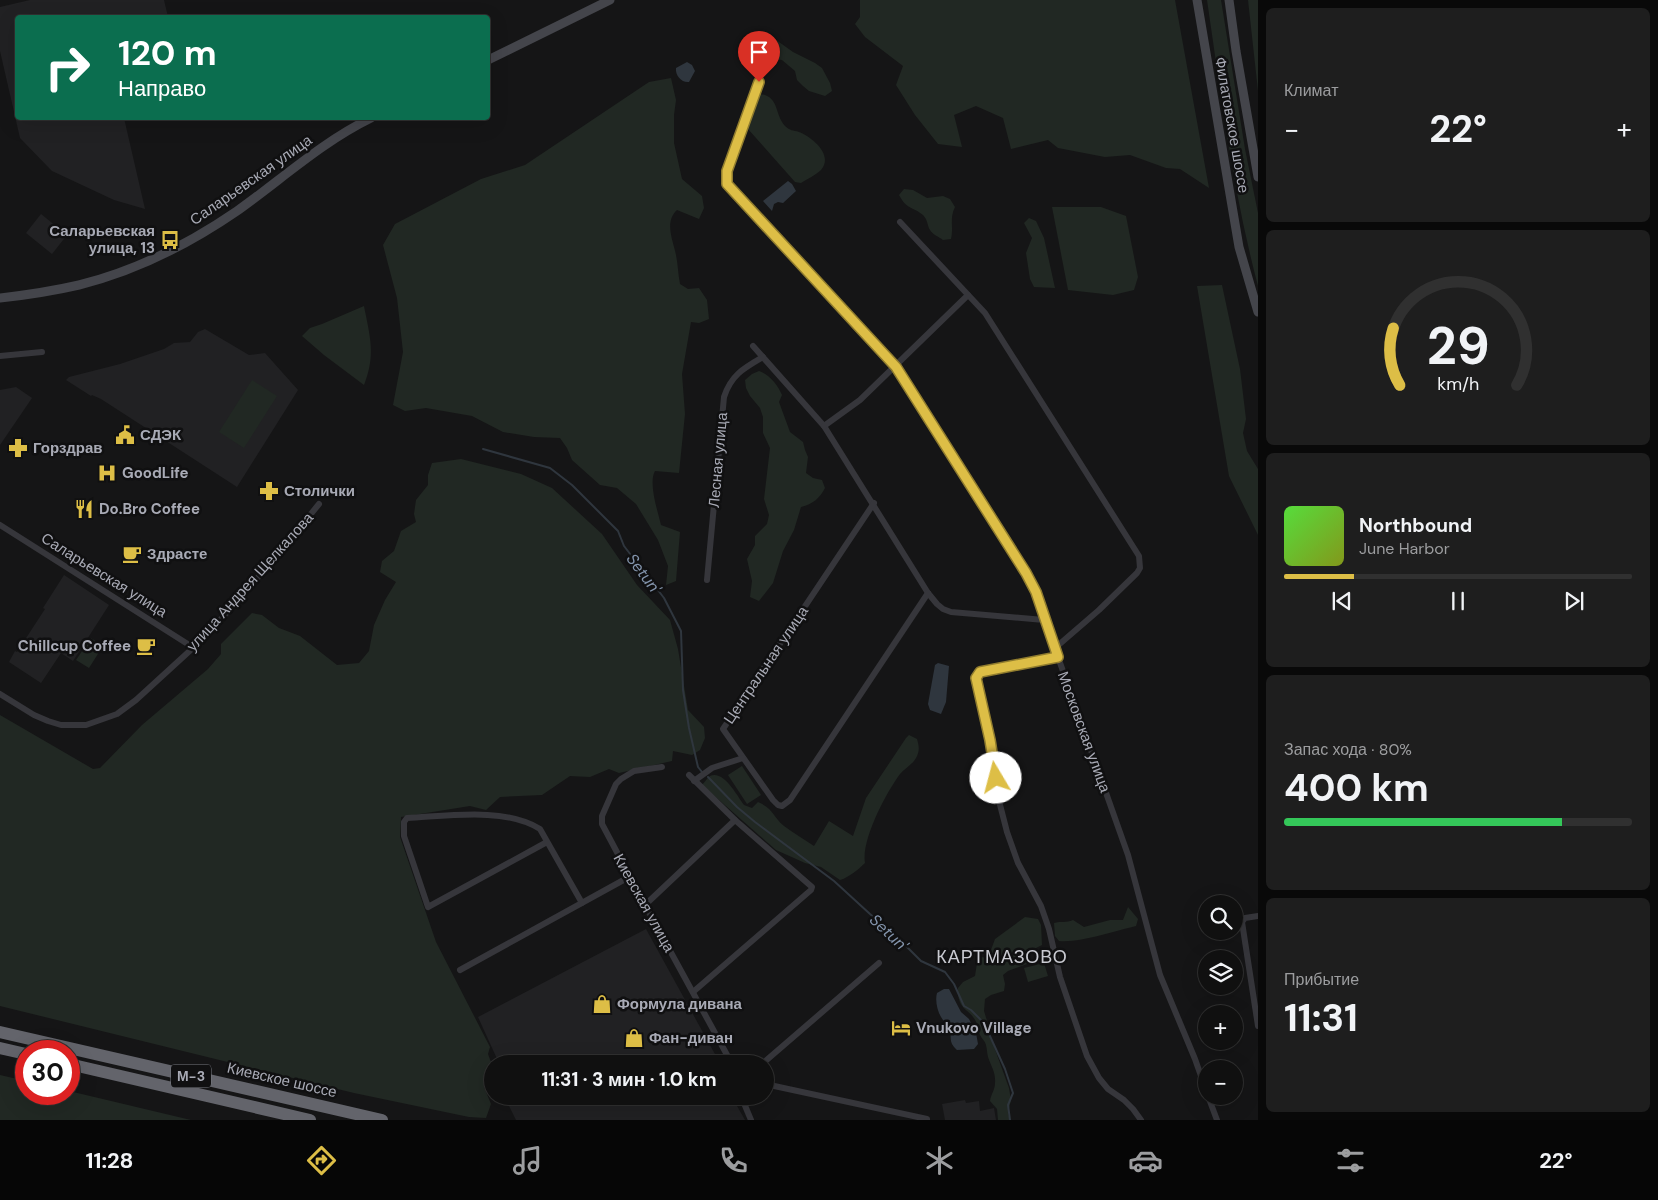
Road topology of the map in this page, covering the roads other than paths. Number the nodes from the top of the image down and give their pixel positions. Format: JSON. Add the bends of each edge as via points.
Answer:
{"nodes":[{"id":1,"x":610,"y":0,"type":"edge"},
{"id":2,"x":1197,"y":0,"type":"edge"},
{"id":3,"x":1229,"y":0,"type":"edge"},
{"id":4,"x":490,"y":59,"type":"edge"},
{"id":5,"x":759,"y":82,"type":"dead end"},
{"id":6,"x":367,"y":120,"type":"edge"},
{"id":7,"x":1258,"y":177,"type":"edge"},
{"id":8,"x":900,"y":222,"type":"dead end"},
{"id":9,"x":968,"y":294,"type":"junction"},
{"id":10,"x":0,"y":298,"type":"edge"},
{"id":11,"x":1258,"y":312,"type":"edge"},
{"id":12,"x":753,"y":346,"type":"dead end"},
{"id":13,"x":42,"y":352,"type":"dead end"},
{"id":14,"x":0,"y":356,"type":"edge"},
{"id":15,"x":762,"y":357,"type":"junction"},
{"id":16,"x":896,"y":367,"type":"junction"},
{"id":17,"x":824,"y":426,"type":"junction"},
{"id":18,"x":874,"y":503,"type":"junction"},
{"id":19,"x":319,"y":504,"type":"dead end"},
{"id":20,"x":0,"y":525,"type":"edge"},
{"id":21,"x":707,"y":580,"type":"dead end"},
{"id":22,"x":928,"y":593,"type":"junction"},
{"id":23,"x":1044,"y":620,"type":"junction"},
{"id":24,"x":194,"y":648,"type":"junction"},
{"id":25,"x":1055,"y":648,"type":"junction"},
{"id":26,"x":1058,"y":657,"type":"junction"},
{"id":27,"x":0,"y":694,"type":"edge"},
{"id":28,"x":743,"y":758,"type":"junction"},
{"id":29,"x":662,"y":767,"type":"dead end"},
{"id":30,"x":689,"y":775,"type":"dead end"},
{"id":31,"x":694,"y":781,"type":"junction"},
{"id":32,"x":734,"y":820,"type":"junction"},
{"id":33,"x":547,"y":842,"type":"junction"},
{"id":34,"x":630,"y":877,"type":"junction"},
{"id":35,"x":582,"y":903,"type":"junction"},
{"id":36,"x":644,"y":905,"type":"junction"},
{"id":37,"x":1258,"y":916,"type":"edge"},
{"id":38,"x":879,"y":963,"type":"dead end"},
{"id":39,"x":460,"y":970,"type":"dead end"},
{"id":40,"x":693,"y":992,"type":"junction"},
{"id":41,"x":1258,"y":1026,"type":"edge"},
{"id":42,"x":0,"y":1032,"type":"edge"},
{"id":43,"x":0,"y":1048,"type":"edge"},
{"id":44,"x":15,"y":1051,"type":"edge"},
{"id":45,"x":727,"y":1055,"type":"edge"},
{"id":46,"x":772,"y":1055,"type":"edge"},
{"id":47,"x":80,"y":1067,"type":"edge"},
{"id":48,"x":1198,"y":1067,"type":"edge"},
{"id":49,"x":774,"y":1086,"type":"edge"},
{"id":50,"x":744,"y":1105,"type":"edge"},
{"id":51,"x":1211,"y":1105,"type":"edge"},
{"id":52,"x":310,"y":1120,"type":"edge"},
{"id":53,"x":382,"y":1120,"type":"edge"},
{"id":54,"x":751,"y":1120,"type":"edge"},
{"id":55,"x":927,"y":1120,"type":"edge"},
{"id":56,"x":1140,"y":1120,"type":"edge"},
{"id":57,"x":1217,"y":1120,"type":"edge"}],
"edges":[{"from":1,"to":4,"type":"street"},
{"from":2,"to":11,"type":"street","name":"Филатовское шоссе","via":[[1239,247]]},
{"from":3,"to":7,"type":"street","name":"Филатовское шоссе"},
{"from":5,"to":16,"type":"street","name":"Московская улица","via":[[727,171],[727,184]]},
{"from":6,"to":10,"type":"street","name":"Саларьевская улица","via":[[339,134],[238,210],[174,249],[142,264],[80,285]]},
{"from":8,"to":9,"type":"street"},
{"from":9,"to":16,"type":"street"},
{"from":9,"to":25,"type":"street","via":[[985,313],[1139,556],[1137,573]]},
{"from":12,"to":15,"type":"street"},
{"from":13,"to":14,"type":"street"},
{"from":15,"to":17,"type":"street"},
{"from":15,"to":21,"type":"street","name":"Лесная улица","via":[[734,378],[724,397]]},
{"from":16,"to":17,"type":"street","via":[[860,400]]},
{"from":16,"to":23,"type":"street","name":"Московская улица","via":[[1026,573],[1036,592]]},
{"from":17,"to":18,"type":"street"},
{"from":18,"to":22,"type":"street"},
{"from":18,"to":28,"type":"street","name":"Центральная улица","via":[[724,727],[724,732]]},
{"from":19,"to":24,"type":"street","name":"улица Андрея Щелкалова"},
{"from":20,"to":24,"type":"street","name":"Саларьевская улица"},
{"from":22,"to":23,"type":"street","via":[[937,604],[951,612]]},
{"from":22,"to":28,"type":"street","name":"Центральная улица","via":[[786,804],[778,805],[773,800]]},
{"from":23,"to":25,"type":"street","name":"Московская улица"},
{"from":24,"to":27,"type":"street","name":"улица Андрея Щелкалова","via":[[117,714],[86,725],[48,722]]},
{"from":25,"to":26,"type":"street","name":"Московская улица"},
{"from":26,"to":48,"type":"street","name":"Московская улица","via":[[1128,855],[1160,976]]},
{"from":26,"to":56,"type":"street","via":[[980,672],[976,678],[1007,832],[1018,863],[1041,906],[1060,977],[1087,1056],[1108,1089]]},
{"from":28,"to":31,"type":"street","via":[[712,768]]},
{"from":29,"to":34,"type":"street","name":"Киевская улица","via":[[634,771],[621,779],[602,816],[605,832]]},
{"from":30,"to":31,"type":"street"},
{"from":31,"to":32,"type":"street"},
{"from":32,"to":36,"type":"street"},
{"from":32,"to":40,"type":"street","via":[[810,885],[811,890]]},
{"from":33,"to":33,"type":"street","via":[[428,907],[404,836],[404,822],[407,818],[511,817],[540,829]]},
{"from":33,"to":35,"type":"street"},
{"from":34,"to":35,"type":"street"},
{"from":34,"to":36,"type":"street","name":"Киевская улица"},
{"from":35,"to":39,"type":"street"},
{"from":36,"to":40,"type":"street","name":"Киевская улица"},
{"from":37,"to":41,"type":"street","via":[[1245,918],[1242,922]]},
{"from":38,"to":46,"type":"street"},
{"from":40,"to":45,"type":"street","name":"Киевская улица"},
{"from":42,"to":53,"type":"highway","name":"Киевское шоссе","number":"М-3"},
{"from":43,"to":44,"type":"highway"},
{"from":47,"to":52,"type":"highway","number":"М-3"},
{"from":49,"to":55,"type":"street"},
{"from":50,"to":54,"type":"street"},
{"from":51,"to":57,"type":"street"}]}
